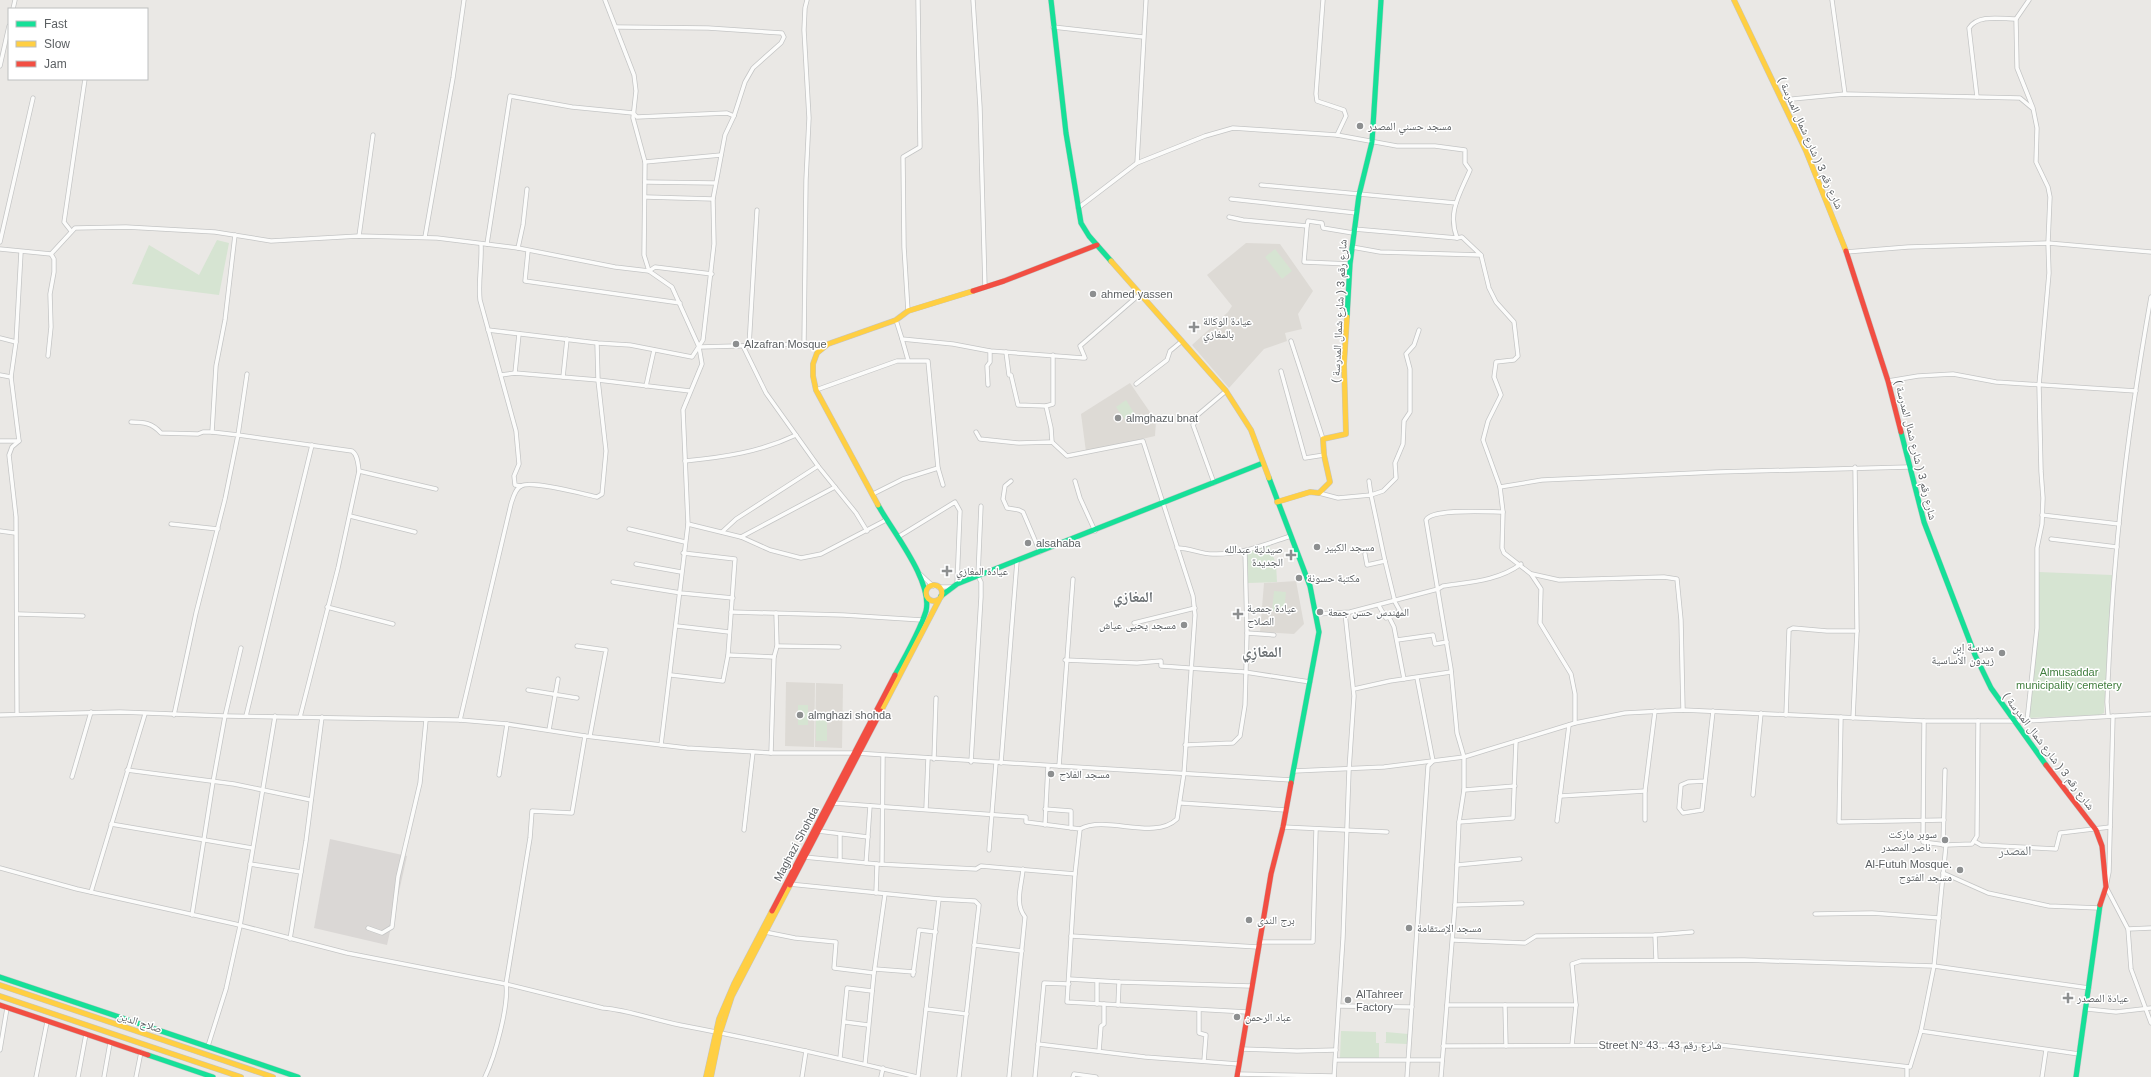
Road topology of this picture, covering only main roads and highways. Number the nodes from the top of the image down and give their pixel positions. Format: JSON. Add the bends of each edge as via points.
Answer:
{"nodes":[{"id":1,"x":1051,"y":0,"type":"edge"},
{"id":2,"x":1381,"y":0,"type":"edge"},
{"id":3,"x":1734,"y":0,"type":"edge"},
{"id":4,"x":1097,"y":245,"type":"junction"},
{"id":5,"x":1264,"y":463,"type":"junction"},
{"id":6,"x":1277,"y":502,"type":"junction"},
{"id":7,"x":927,"y":595,"type":"junction"},
{"id":8,"x":940,"y":598,"type":"junction"},
{"id":9,"x":922,"y":624,"type":"junction"},
{"id":10,"x":0,"y":977,"type":"edge"},
{"id":11,"x":0,"y":985,"type":"edge"},
{"id":12,"x":0,"y":996,"type":"edge"},
{"id":13,"x":0,"y":1005,"type":"edge"},
{"id":14,"x":78,"y":1011,"type":"junction"},
{"id":15,"x":75,"y":1021,"type":"junction"},
{"id":16,"x":109,"y":1022,"type":"junction"},
{"id":17,"x":105,"y":1031,"type":"junction"},
{"id":18,"x":718,"y":1032,"type":"junction"},
{"id":19,"x":180,"y":1057,"type":"junction"},
{"id":20,"x":178,"y":1065,"type":"junction"},
{"id":21,"x":1237,"y":1076,"type":"edge"},
{"id":22,"x":213,"y":1077,"type":"edge"},
{"id":23,"x":241,"y":1077,"type":"edge"},
{"id":24,"x":273,"y":1077,"type":"edge"},
{"id":25,"x":298,"y":1077,"type":"edge"},
{"id":26,"x":706,"y":1077,"type":"edge"},
{"id":27,"x":711,"y":1077,"type":"edge"},
{"id":28,"x":2076,"y":1077,"type":"edge"}],
"edges":[{"from":1,"to":4,"type":"main road","via":[[1052,26],[1078,208],[1081,223]]},
{"from":2,"to":6,"type":"main road","name":"شارع رقم 3 ( شارع شمال المدرسة )","via":[[1372,142],[1359,195],[1350,264],[1344,364],[1346,434],[1323,439],[1330,482],[1319,493],[1310,492]]},
{"from":3,"to":28,"type":"main road","name":"شارع رقم 3 ( شارع شمال المدرسة )","via":[[1809,159],[1846,252],[1888,381],[1924,522],[1972,648],[1998,699],[2096,830],[2103,852],[2106,887],[2099,908]]},
{"from":4,"to":5,"type":"main road","via":[[1226,392],[1251,430]]},
{"from":4,"to":7,"type":"main road","via":[[985,287],[908,311],[896,320],[828,344],[818,350],[812,364],[816,390],[886,520],[917,570]]},
{"from":5,"to":6,"type":"main road"},
{"from":5,"to":8,"type":"main road","via":[[978,576],[954,586]]},
{"from":6,"to":21,"type":"main road","via":[[1310,586],[1319,632],[1283,827],[1270,874]]},
{"from":7,"to":8,"type":"main road","via":[[932,601]]},
{"from":7,"to":8,"type":"main road","via":[[929,588],[935,586],[942,592]]},
{"from":7,"to":9,"type":"main road"},
{"from":8,"to":9,"type":"main road"},
{"from":9,"to":18,"type":"main road","name":"Maghazi Shohda","via":[[857,754],[722,1008]]},
{"from":10,"to":25,"type":"main road"},
{"from":11,"to":14,"type":"main road","name":"صلاح الدين"},
{"from":12,"to":15,"type":"main road","name":"صلاح الدين"},
{"from":13,"to":20,"type":"main road"},
{"from":14,"to":15,"type":"main road","via":[[80,1017]]},
{"from":14,"to":16,"type":"main road","name":"صلاح الدين"},
{"from":15,"to":17,"type":"main road","name":"صلاح الدين"},
{"from":16,"to":17,"type":"main road","via":[[110,1027]]},
{"from":16,"to":24,"type":"main road","name":"صلاح الدين"},
{"from":17,"to":19,"type":"main road","name":"صلاح الدين"},
{"from":18,"to":26,"type":"main road","name":"Maghazi Shohda"},
{"from":18,"to":27,"type":"main road","name":"Maghazi Shohda"},
{"from":19,"to":20,"type":"main road"},
{"from":19,"to":23,"type":"main road","name":"صلاح الدين"},
{"from":20,"to":22,"type":"main road"}]}
